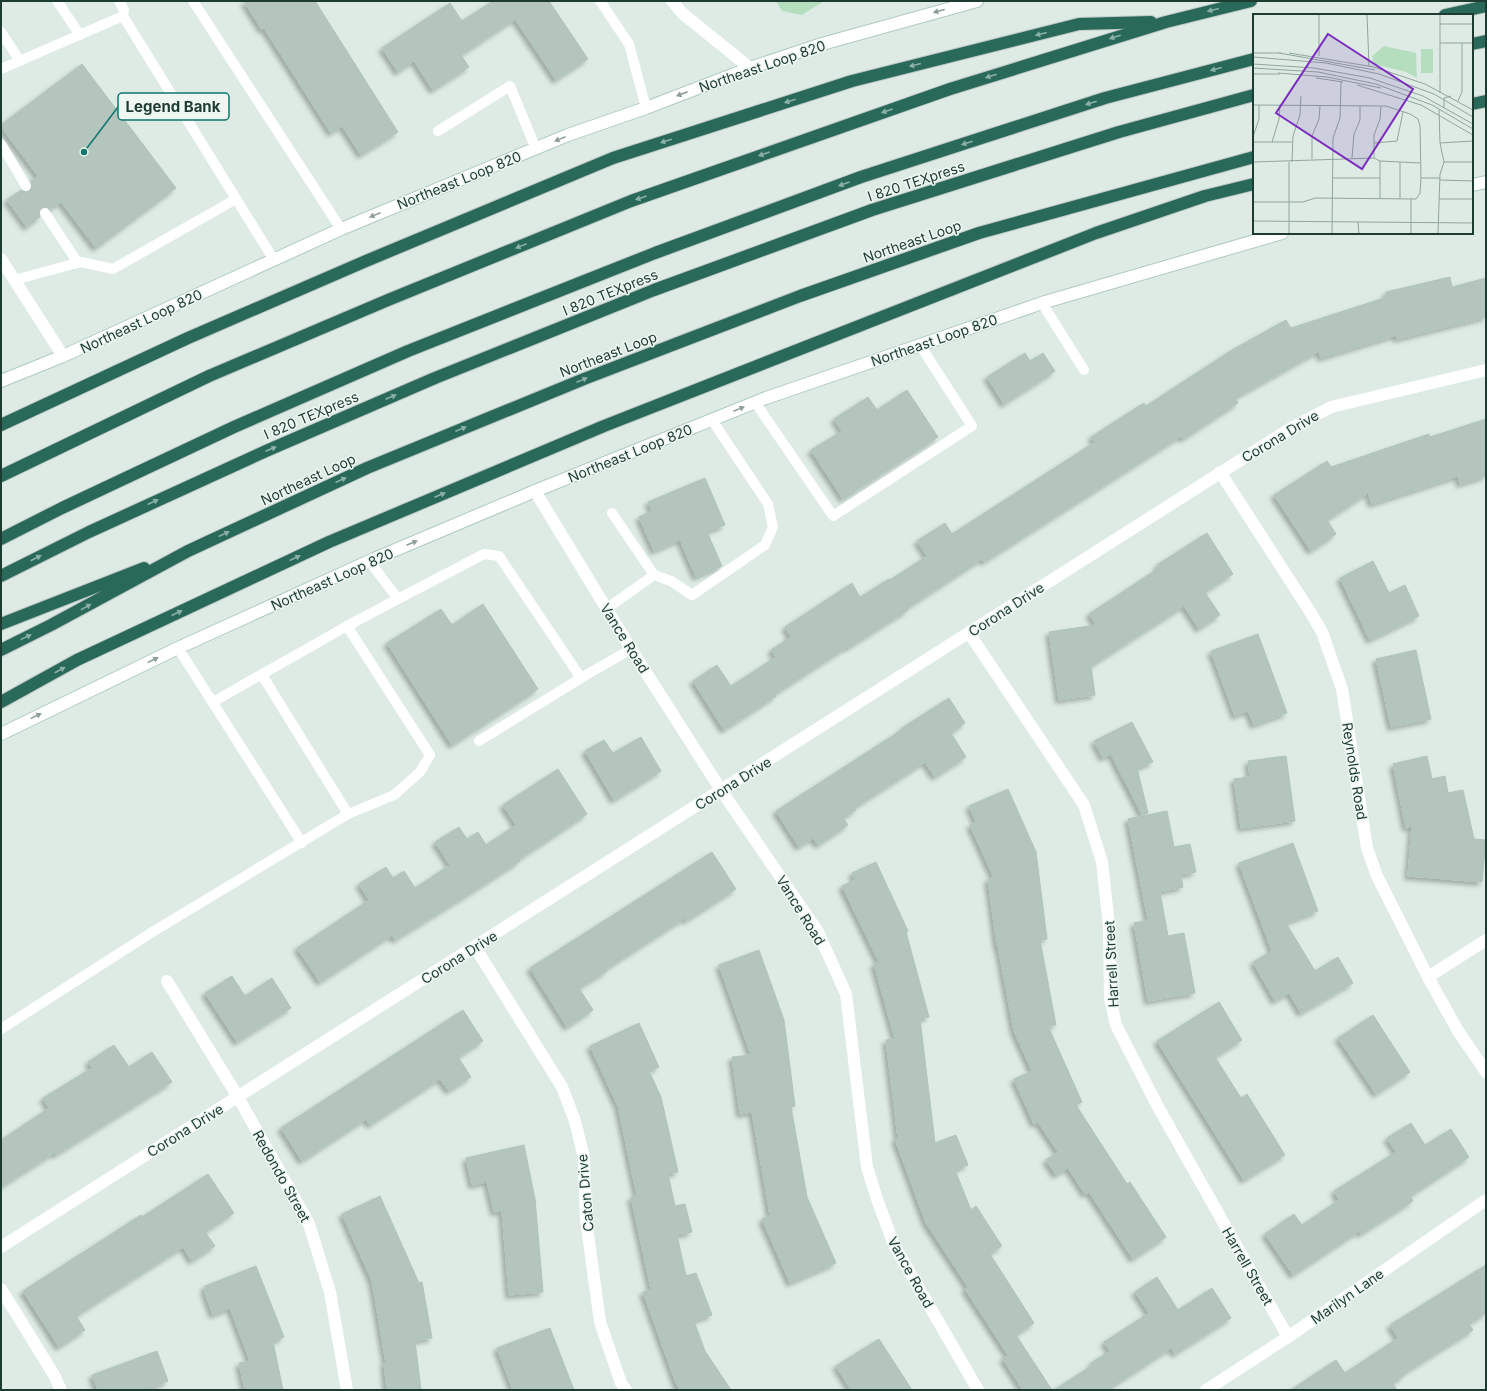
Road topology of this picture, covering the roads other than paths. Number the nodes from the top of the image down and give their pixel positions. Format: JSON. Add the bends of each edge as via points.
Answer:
{"nodes":[{"id":1,"x":57,"y":1,"type":"edge"},
{"id":2,"x":119,"y":1,"type":"edge"},
{"id":3,"x":193,"y":1,"type":"edge"},
{"id":4,"x":600,"y":1,"type":"edge"},
{"id":5,"x":672,"y":1,"type":"edge"},
{"id":6,"x":977,"y":1,"type":"edge"},
{"id":7,"x":1251,"y":1,"type":"edge"},
{"id":8,"x":1486,"y":6,"type":"edge"},
{"id":9,"x":1450,"y":14,"type":"edge"},
{"id":10,"x":123,"y":16,"type":"junction"},
{"id":11,"x":1166,"y":22,"type":"junction"},
{"id":12,"x":1,"y":32,"type":"edge"},
{"id":13,"x":80,"y":35,"type":"junction"},
{"id":14,"x":1486,"y":41,"type":"edge"},
{"id":15,"x":1473,"y":44,"type":"edge"},
{"id":16,"x":1253,"y":59,"type":"edge"},
{"id":17,"x":20,"y":61,"type":"junction"},
{"id":18,"x":750,"y":68,"type":"junction"},
{"id":19,"x":1,"y":69,"type":"edge"},
{"id":20,"x":1253,"y":96,"type":"edge"},
{"id":21,"x":1486,"y":101,"type":"edge"},
{"id":22,"x":1473,"y":104,"type":"edge"},
{"id":23,"x":646,"y":108,"type":"junction"},
{"id":24,"x":438,"y":131,"type":"dead end"},
{"id":25,"x":1,"y":144,"type":"edge"},
{"id":26,"x":536,"y":149,"type":"junction"},
{"id":27,"x":1253,"y":157,"type":"edge"},
{"id":28,"x":1486,"y":182,"type":"edge"},
{"id":29,"x":1253,"y":184,"type":"edge"},
{"id":30,"x":1473,"y":185,"type":"edge"},
{"id":31,"x":26,"y":186,"type":"dead end"},
{"id":32,"x":236,"y":200,"type":"junction"},
{"id":33,"x":45,"y":213,"type":"dead end"},
{"id":34,"x":341,"y":229,"type":"junction"},
{"id":35,"x":1279,"y":234,"type":"edge"},
{"id":36,"x":1,"y":259,"type":"edge"},
{"id":37,"x":274,"y":260,"type":"junction"},
{"id":38,"x":78,"y":263,"type":"junction"},
{"id":39,"x":14,"y":280,"type":"junction"},
{"id":40,"x":1042,"y":303,"type":"junction"},
{"id":41,"x":920,"y":345,"type":"junction"},
{"id":42,"x":63,"y":356,"type":"junction"},
{"id":43,"x":1084,"y":370,"type":"dead end"},
{"id":44,"x":1486,"y":370,"type":"edge"},
{"id":45,"x":1,"y":381,"type":"edge"},
{"id":46,"x":755,"y":402,"type":"junction"},
{"id":47,"x":712,"y":420,"type":"junction"},
{"id":48,"x":1,"y":425,"type":"edge"},
{"id":49,"x":1220,"y":472,"type":"junction"},
{"id":50,"x":1,"y":476,"type":"edge"},
{"id":51,"x":535,"y":491,"type":"junction"},
{"id":52,"x":612,"y":513,"type":"dead end"},
{"id":53,"x":1,"y":539,"type":"edge"},
{"id":54,"x":188,"y":551,"type":"junction"},
{"id":55,"x":370,"y":562,"type":"junction"},
{"id":56,"x":654,"y":575,"type":"junction"},
{"id":57,"x":1,"y":576,"type":"edge"},
{"id":58,"x":398,"y":599,"type":"junction"},
{"id":59,"x":606,"y":609,"type":"junction"},
{"id":60,"x":1,"y":624,"type":"edge"},
{"id":61,"x":347,"y":626,"type":"junction"},
{"id":62,"x":969,"y":633,"type":"junction"},
{"id":63,"x":178,"y":648,"type":"junction"},
{"id":64,"x":631,"y":649,"type":"junction"},
{"id":65,"x":1,"y":650,"type":"edge"},
{"id":66,"x":262,"y":675,"type":"junction"},
{"id":67,"x":581,"y":678,"type":"junction"},
{"id":68,"x":1,"y":702,"type":"edge"},
{"id":69,"x":213,"y":702,"type":"junction"},
{"id":70,"x":1,"y":734,"type":"edge"},
{"id":71,"x":479,"y":741,"type":"dead end"},
{"id":72,"x":721,"y":790,"type":"junction"},
{"id":73,"x":348,"y":814,"type":"junction"},
{"id":74,"x":302,"y":843,"type":"junction"},
{"id":75,"x":1486,"y":940,"type":"edge"},
{"id":76,"x":475,"y":947,"type":"junction"},
{"id":77,"x":1428,"y":977,"type":"junction"},
{"id":78,"x":166,"y":981,"type":"dead end"},
{"id":79,"x":1,"y":1029,"type":"edge"},
{"id":80,"x":1486,"y":1072,"type":"edge"},
{"id":81,"x":238,"y":1097,"type":"junction"},
{"id":82,"x":1486,"y":1200,"type":"edge"},
{"id":83,"x":1,"y":1247,"type":"edge"},
{"id":84,"x":1,"y":1289,"type":"edge"},
{"id":85,"x":1288,"y":1337,"type":"junction"},
{"id":86,"x":61,"y":1390,"type":"edge"},
{"id":87,"x":347,"y":1390,"type":"edge"},
{"id":88,"x":626,"y":1390,"type":"edge"},
{"id":89,"x":978,"y":1390,"type":"edge"},
{"id":90,"x":1206,"y":1390,"type":"edge"}],
"edges":[{"from":1,"to":13,"type":"lane"},
{"from":2,"to":10,"type":"lane","via":[[124,10]]},
{"from":3,"to":34,"type":"lane"},
{"from":4,"to":23,"type":"lane","via":[[629,44]]},
{"from":5,"to":18,"type":"street","via":[[682,13]]},
{"from":6,"to":18,"type":"street","name":"Northeast Loop 820","one_way":true,"via":[[822,44]]},
{"from":7,"to":11,"type":"highway","one_way":true},
{"from":8,"to":9,"type":"highway"},
{"from":10,"to":13,"type":"lane"},
{"from":10,"to":32,"type":"lane"},
{"from":11,"to":48,"type":"highway","one_way":true,"via":[[1079,24],[852,81],[613,158],[188,338]]},
{"from":11,"to":50,"type":"highway","one_way":true,"via":[[950,89],[631,201],[209,376]]},
{"from":12,"to":17,"type":"lane"},
{"from":13,"to":17,"type":"lane"},
{"from":14,"to":15,"type":"highway"},
{"from":16,"to":53,"type":"highway","name":"I 820 TEXpress","one_way":true,"via":[[1105,98],[861,177],[655,253],[408,351],[234,427]]},
{"from":17,"to":19,"type":"lane"},
{"from":18,"to":23,"type":"street","name":"Northeast Loop 820","one_way":true},
{"from":57,"to":20,"type":"highway","name":"I 820 TEXpress","one_way":true,"via":[[89,532],[274,448],[435,378],[654,290],[872,210],[1119,132]]},
{"from":21,"to":22,"type":"highway"},
{"from":23,"to":26,"type":"street","name":"Northeast Loop 820","one_way":true},
{"from":24,"to":26,"type":"lane","via":[[510,86]]},
{"from":25,"to":31,"type":"lane"},
{"from":26,"to":34,"type":"street","name":"Northeast Loop 820","one_way":true},
{"from":54,"to":27,"type":"highway","name":"Northeast Loop","one_way":true,"via":[[374,465],[584,379],[800,296],[979,234]]},
{"from":28,"to":30,"type":"street"},
{"from":68,"to":29,"type":"highway","one_way":true,"via":[[78,660],[329,542],[604,426],[1096,232],[1205,196]]},
{"from":32,"to":37,"type":"lane"},
{"from":32,"to":38,"type":"lane","via":[[113,269]]},
{"from":33,"to":38,"type":"lane"},
{"from":34,"to":37,"type":"street","name":"Northeast Loop 820"},
{"from":35,"to":40,"type":"street","name":"Northeast Loop 820"},
{"from":36,"to":39,"type":"street"},
{"from":37,"to":42,"type":"street","name":"Northeast Loop 820"},
{"from":38,"to":39,"type":"lane"},
{"from":39,"to":42,"type":"street"},
{"from":40,"to":41,"type":"street","name":"Northeast Loop 820"},
{"from":40,"to":43,"type":"lane"},
{"from":41,"to":46,"type":"street","name":"Northeast Loop 820"},
{"from":41,"to":46,"type":"lane","via":[[972,426],[833,516]]},
{"from":42,"to":45,"type":"street","name":"Northeast Loop 820"},
{"from":44,"to":49,"type":"street","name":"Corona Drive","via":[[1331,407],[1291,428]]},
{"from":47,"to":46,"type":"street","name":"Northeast Loop 820","one_way":true},
{"from":47,"to":51,"type":"street","name":"Northeast Loop 820"},
{"from":47,"to":56,"type":"lane","via":[[768,504],[773,528],[765,545],[692,596],[670,581]]},
{"from":49,"to":62,"type":"street","name":"Corona Drive"},
{"from":49,"to":77,"type":"street","name":"Reynolds Road","via":[[1322,632],[1342,689],[1367,848],[1377,876]]},
{"from":55,"to":51,"type":"street","name":"Northeast Loop 820","one_way":true},
{"from":51,"to":59,"type":"street","name":"Vance Road"},
{"from":52,"to":56,"type":"lane"},
{"from":54,"to":60,"type":"highway"},
{"from":65,"to":54,"type":"highway","name":"Northeast Loop","one_way":true},
{"from":55,"to":58,"type":"lane"},
{"from":55,"to":63,"type":"street","name":"Northeast Loop 820"},
{"from":56,"to":59,"type":"lane"},
{"from":58,"to":61,"type":"lane"},
{"from":58,"to":67,"type":"lane","via":[[484,554],[499,556]]},
{"from":59,"to":64,"type":"street","name":"Vance Road"},
{"from":61,"to":66,"type":"lane"},
{"from":61,"to":73,"type":"lane","via":[[430,754],[420,772],[394,795]]},
{"from":62,"to":72,"type":"street","name":"Corona Drive"},
{"from":62,"to":85,"type":"street","name":"Harrell Street","via":[[1084,805],[1102,862],[1109,926],[1110,998],[1116,1025],[1161,1112]]},
{"from":63,"to":69,"type":"lane"},
{"from":70,"to":63,"type":"street","name":"Northeast Loop 820","one_way":true},
{"from":64,"to":67,"type":"lane"},
{"from":64,"to":72,"type":"street","name":"Vance Road"},
{"from":66,"to":69,"type":"lane"},
{"from":66,"to":73,"type":"lane"},
{"from":67,"to":71,"type":"lane"},
{"from":69,"to":74,"type":"lane"},
{"from":72,"to":76,"type":"street","name":"Corona Drive"},
{"from":72,"to":89,"type":"street","name":"Vance Road","via":[[818,932],[846,994],[867,1167],[878,1202],[894,1245]]},
{"from":73,"to":74,"type":"lane"},
{"from":74,"to":79,"type":"lane","via":[[154,932]]},
{"from":75,"to":77,"type":"street"},
{"from":76,"to":81,"type":"street","name":"Corona Drive"},
{"from":76,"to":88,"type":"street","name":"Caton Drive","via":[[562,1087],[575,1121],[584,1158],[586,1220],[600,1322]]},
{"from":77,"to":80,"type":"street","name":"Reynolds Road","via":[[1458,1031]]},
{"from":78,"to":81,"type":"street","name":"Redondo Street"},
{"from":81,"to":83,"type":"street","name":"Corona Drive"},
{"from":81,"to":87,"type":"street","name":"Redondo Street","via":[[309,1224],[330,1292]]},
{"from":82,"to":85,"type":"street","name":"Marilyn Lane"},
{"from":84,"to":86,"type":"street"},
{"from":85,"to":90,"type":"street","name":"Marilyn Lane"}]}
